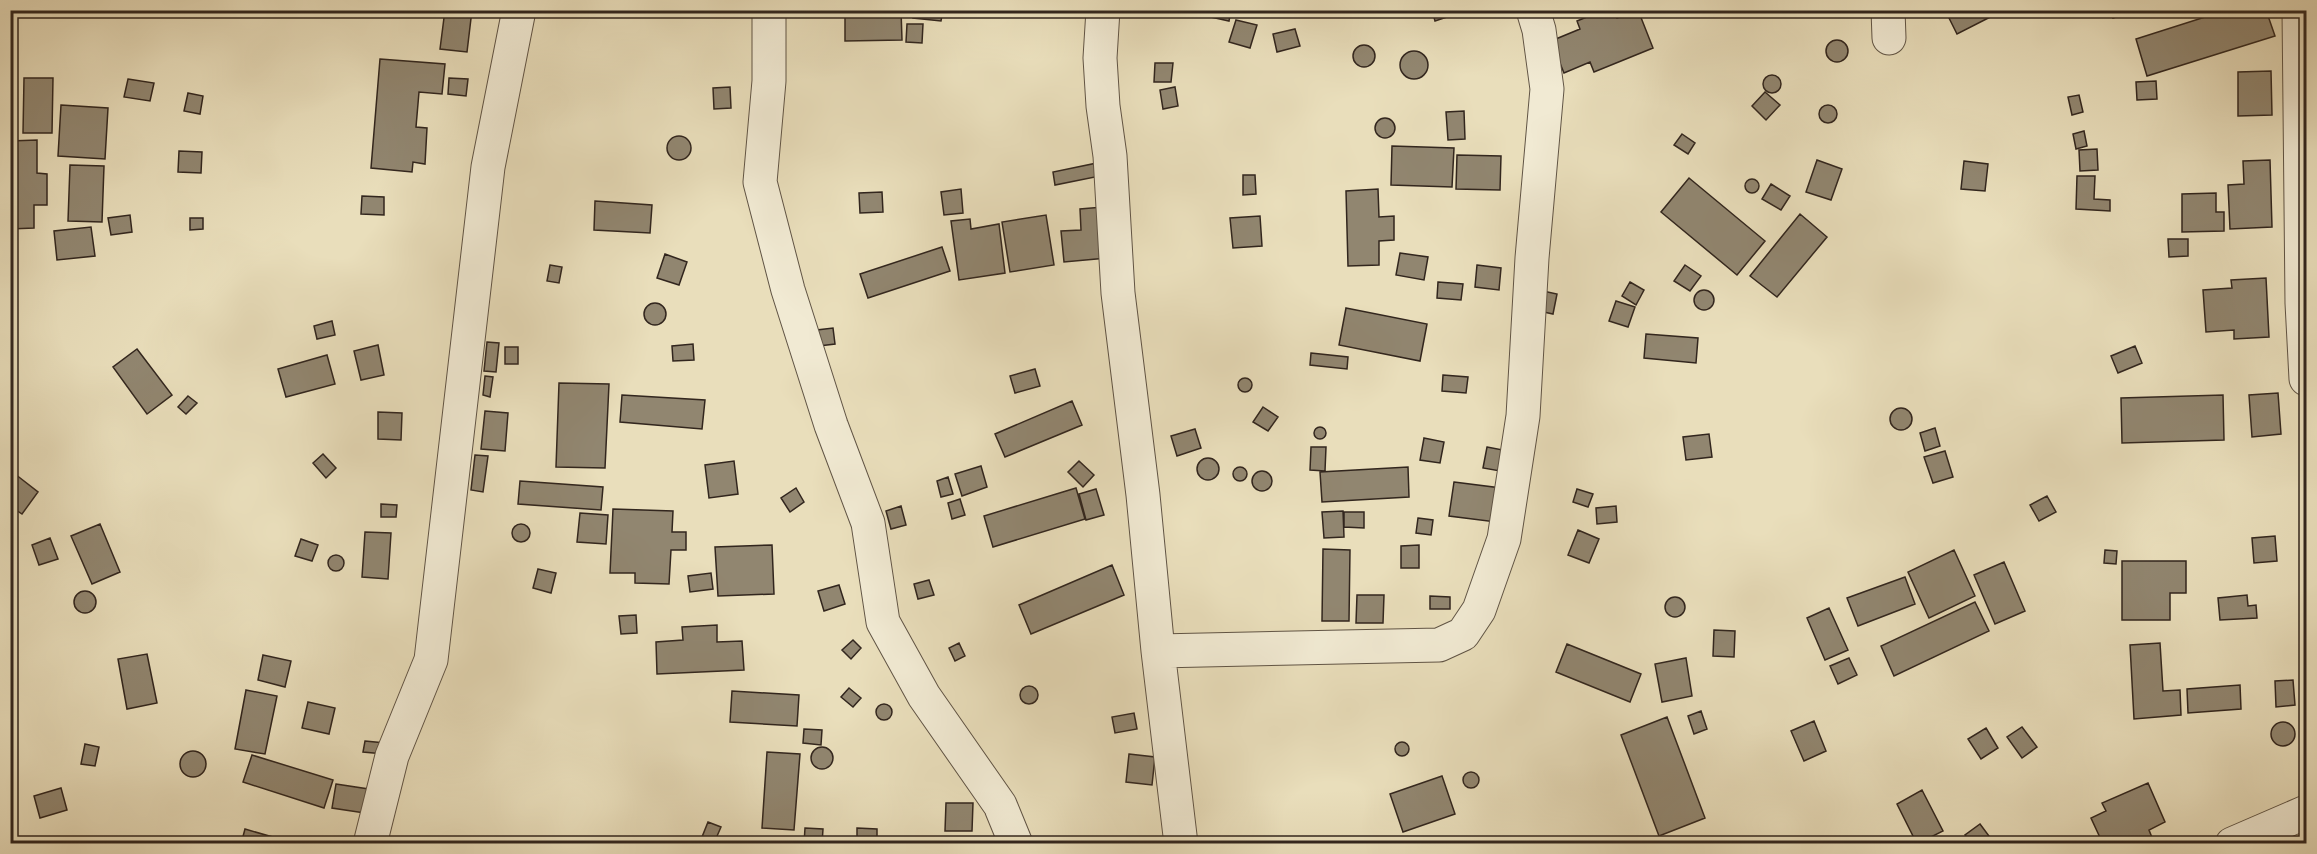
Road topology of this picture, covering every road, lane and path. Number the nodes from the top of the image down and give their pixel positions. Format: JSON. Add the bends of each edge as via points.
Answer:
{"nodes":[{"id":1,"x":519,"y":10,"type":"edge"},
{"id":2,"x":769,"y":10,"type":"edge"},
{"id":3,"x":1103,"y":10,"type":"edge"},
{"id":4,"x":1533,"y":10,"type":"edge"},
{"id":5,"x":2299,"y":10,"type":"edge"},
{"id":6,"x":2307,"y":378,"type":"edge"},
{"id":7,"x":1158,"y":651,"type":"junction"},
{"id":8,"x":2307,"y":812,"type":"edge"},
{"id":9,"x":370,"y":843,"type":"edge"},
{"id":10,"x":1016,"y":843,"type":"edge"},
{"id":11,"x":1180,"y":843,"type":"edge"},
{"id":12,"x":2232,"y":843,"type":"edge"}],
"edges":[{"from":1,"to":9,"type":"street","via":[[488,167],[431,660],[392,756]]},
{"from":2,"to":10,"type":"street","via":[[769,81],[760,182],[788,290],[831,425],[868,523],[883,621],[924,696],[1000,805]]},
{"from":3,"to":7,"type":"street","via":[[1102,96],[1110,156],[1118,293]]},
{"from":4,"to":7,"type":"street","via":[[1547,89],[1523,416],[1504,539],[1479,610],[1463,634],[1439,645]]},
{"from":5,"to":6,"type":"street","via":[[2302,303]]},
{"from":7,"to":11,"type":"street"},
{"from":8,"to":12,"type":"street"}]}
